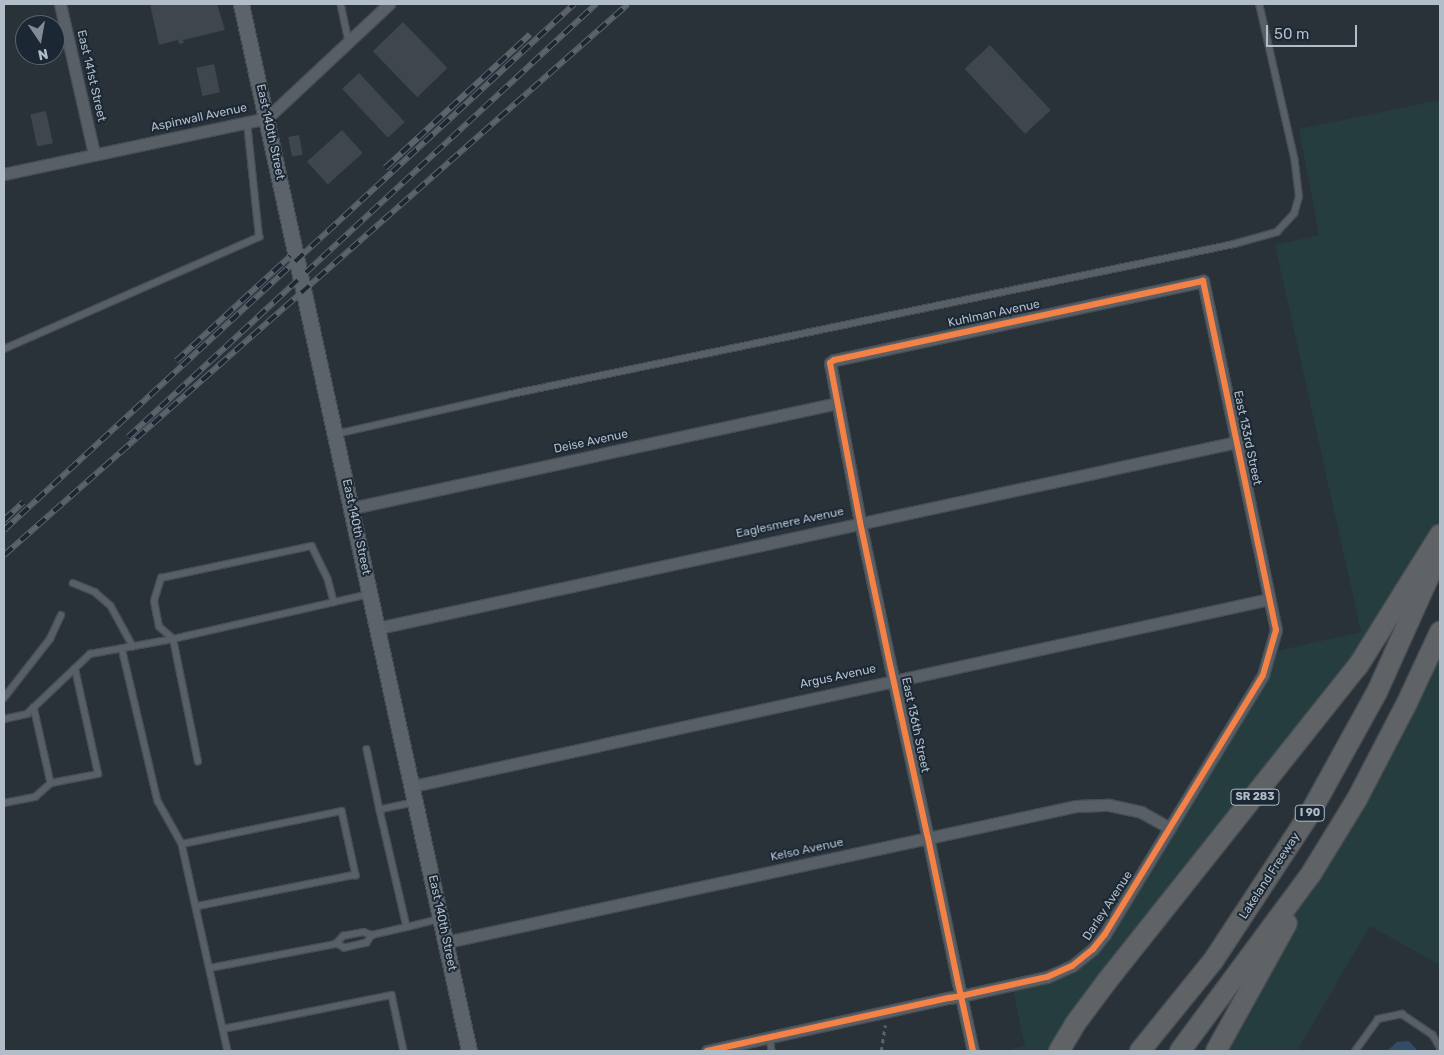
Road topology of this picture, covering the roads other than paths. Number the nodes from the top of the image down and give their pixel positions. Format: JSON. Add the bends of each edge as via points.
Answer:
{"nodes":[{"id":1,"x":60,"y":4,"type":"edge"},
{"id":2,"x":241,"y":4,"type":"edge"},
{"id":3,"x":341,"y":4,"type":"edge"},
{"id":4,"x":389,"y":4,"type":"edge"},
{"id":5,"x":1259,"y":4,"type":"edge"},
{"id":6,"x":349,"y":41,"type":"junction"},
{"id":7,"x":267,"y":118,"type":"junction"},
{"id":8,"x":247,"y":122,"type":"junction"},
{"id":9,"x":94,"y":154,"type":"junction"},
{"id":10,"x":4,"y":174,"type":"edge"},
{"id":11,"x":1203,"y":281,"type":"joint"},
{"id":12,"x":4,"y":349,"type":"edge"},
{"id":13,"x":836,"y":403,"type":"junction"},
{"id":14,"x":336,"y":434,"type":"junction"},
{"id":15,"x":1237,"y":442,"type":"junction"},
{"id":16,"x":352,"y":508,"type":"junction"},
{"id":17,"x":860,"y":522,"type":"junction"},
{"id":18,"x":1440,"y":535,"type":"edge"},
{"id":19,"x":1440,"y":550,"type":"edge"},
{"id":20,"x":73,"y":583,"type":"dead end"},
{"id":21,"x":371,"y":593,"type":"junction"},
{"id":22,"x":1269,"y":599,"type":"junction"},
{"id":23,"x":334,"y":602,"type":"junction"},
{"id":24,"x":61,"y":615,"type":"dead end"},
{"id":25,"x":378,"y":628,"type":"junction"},
{"id":26,"x":1440,"y":632,"type":"edge"},
{"id":27,"x":173,"y":639,"type":"junction"},
{"id":28,"x":133,"y":646,"type":"junction"},
{"id":29,"x":122,"y":648,"type":"junction"},
{"id":30,"x":75,"y":669,"type":"junction"},
{"id":31,"x":894,"y":679,"type":"junction"},
{"id":32,"x":4,"y":698,"type":"edge"},
{"id":33,"x":34,"y":708,"type":"junction"},
{"id":34,"x":4,"y":719,"type":"edge"},
{"id":35,"x":368,"y":749,"type":"dead end"},
{"id":36,"x":198,"y":762,"type":"dead end"},
{"id":37,"x":51,"y":783,"type":"junction"},
{"id":38,"x":413,"y":786,"type":"junction"},
{"id":39,"x":417,"y":802,"type":"junction"},
{"id":40,"x":4,"y":803,"type":"edge"},
{"id":41,"x":380,"y":810,"type":"junction"},
{"id":42,"x":1170,"y":828,"type":"junction"},
{"id":43,"x":928,"y":838,"type":"junction"},
{"id":44,"x":182,"y":844,"type":"junction"},
{"id":45,"x":1311,"y":874,"type":"junction"},
{"id":46,"x":196,"y":907,"type":"junction"},
{"id":47,"x":440,"y":918,"type":"junction"},
{"id":48,"x":407,"y":927,"type":"junction"},
{"id":49,"x":372,"y":935,"type":"junction"},
{"id":50,"x":446,"y":942,"type":"junction"},
{"id":51,"x":336,"y":944,"type":"junction"},
{"id":52,"x":210,"y":968,"type":"junction"},
{"id":53,"x":961,"y":996,"type":"junction"},
{"id":54,"x":223,"y":1029,"type":"junction"},
{"id":55,"x":770,"y":1038,"type":"junction"},
{"id":56,"x":1440,"y":1047,"type":"edge"},
{"id":57,"x":228,"y":1051,"type":"edge"},
{"id":58,"x":404,"y":1051,"type":"edge"},
{"id":59,"x":470,"y":1051,"type":"edge"},
{"id":60,"x":712,"y":1051,"type":"edge"},
{"id":61,"x":772,"y":1051,"type":"edge"},
{"id":62,"x":973,"y":1051,"type":"edge"},
{"id":63,"x":1060,"y":1051,"type":"edge"},
{"id":64,"x":1140,"y":1051,"type":"edge"},
{"id":65,"x":1180,"y":1051,"type":"edge"},
{"id":66,"x":1216,"y":1051,"type":"edge"},
{"id":67,"x":1355,"y":1051,"type":"edge"}],
"edges":[{"from":1,"to":9,"type":"street","name":"East 141st Street"},
{"from":2,"to":7,"type":"street","name":"East 140th Street"},
{"from":3,"to":6,"type":"lane"},
{"from":4,"to":6,"type":"street","name":"Aspinwall Avenue"},
{"from":5,"to":14,"type":"lane","via":[[1295,162],[1299,197],[1294,214],[1277,232],[1234,244],[507,395]]},
{"from":6,"to":7,"type":"street","name":"Aspinwall Avenue"},
{"from":7,"to":8,"type":"street","name":"Aspinwall Avenue"},
{"from":7,"to":14,"type":"street","name":"East 140th Street"},
{"from":8,"to":9,"type":"street","name":"Aspinwall Avenue"},
{"from":8,"to":12,"type":"lane","via":[[259,237]]},
{"from":9,"to":10,"type":"street","name":"Aspinwall Avenue"},
{"from":11,"to":13,"type":"street","name":"Kuhlman Avenue","via":[[834,360],[829,368]]},
{"from":11,"to":15,"type":"street","name":"East 133rd Street"},
{"from":13,"to":16,"type":"street","name":"Deise Avenue"},
{"from":13,"to":17,"type":"street","name":"East 136th Street"},
{"from":14,"to":16,"type":"street","name":"East 140th Street"},
{"from":15,"to":17,"type":"street","name":"Eaglesmere Avenue"},
{"from":15,"to":22,"type":"street","name":"East 133rd Street"},
{"from":16,"to":21,"type":"street","name":"East 140th Street"},
{"from":17,"to":25,"type":"street","name":"Eaglesmere Avenue"},
{"from":17,"to":31,"type":"street","name":"East 136th Street"},
{"from":18,"to":63,"type":"highway","number":"SR 283","via":[[1358,666],[1108,981],[1075,1024]]},
{"from":19,"to":64,"type":"highway","name":"Lakeland Freeway","number":"I 90","via":[[1377,692],[1309,815],[1213,960]]},
{"from":20,"to":28,"type":"lane","via":[[95,592],[111,606]]},
{"from":21,"to":23,"type":"lane"},
{"from":21,"to":25,"type":"street","name":"East 140th Street"},
{"from":22,"to":31,"type":"street","name":"Argus Avenue"},
{"from":22,"to":42,"type":"street","name":"Darley Avenue","via":[[1276,630],[1264,676]]},
{"from":23,"to":27,"type":"lane"},
{"from":23,"to":27,"type":"lane","via":[[328,579],[312,546],[161,578],[154,601],[159,627]]},
{"from":24,"to":32,"type":"lane","via":[[50,638]]},
{"from":25,"to":38,"type":"street","name":"East 140th Street"},
{"from":26,"to":45,"type":"highway","number":"I 90","via":[[1357,799]]},
{"from":27,"to":28,"type":"lane"},
{"from":27,"to":36,"type":"lane"},
{"from":28,"to":29,"type":"lane"},
{"from":29,"to":30,"type":"lane","via":[[90,654]]},
{"from":29,"to":44,"type":"lane","via":[[158,801]]},
{"from":30,"to":33,"type":"lane"},
{"from":30,"to":37,"type":"lane","via":[[98,774]]},
{"from":31,"to":38,"type":"street","name":"Argus Avenue"},
{"from":31,"to":43,"type":"street","name":"East 136th Street"},
{"from":33,"to":34,"type":"lane","via":[[27,714]]},
{"from":33,"to":37,"type":"lane"},
{"from":35,"to":41,"type":"lane"},
{"from":37,"to":40,"type":"lane","via":[[35,797]]},
{"from":38,"to":39,"type":"street","name":"East 140th Street"},
{"from":39,"to":41,"type":"lane"},
{"from":39,"to":47,"type":"street","name":"East 140th Street"},
{"from":41,"to":48,"type":"lane"},
{"from":42,"to":43,"type":"street","name":"Kelso Avenue","via":[[1141,812],[1109,805],[1076,806]]},
{"from":42,"to":53,"type":"street","name":"Darley Avenue","via":[[1093,949],[1072,966],[1047,978]]},
{"from":43,"to":50,"type":"street","name":"Kelso Avenue"},
{"from":43,"to":53,"type":"street","name":"East 136th Street"},
{"from":44,"to":46,"type":"lane"},
{"from":44,"to":46,"type":"lane","via":[[342,811],[356,874]]},
{"from":45,"to":65,"type":"highway","number":"I 90"},
{"from":45,"to":66,"type":"highway","via":[[1261,974]]},
{"from":46,"to":52,"type":"lane"},
{"from":47,"to":48,"type":"lane"},
{"from":47,"to":50,"type":"street","name":"East 140th Street"},
{"from":48,"to":49,"type":"lane"},
{"from":49,"to":51,"type":"lane","via":[[364,932],[343,936]]},
{"from":49,"to":51,"type":"lane","via":[[367,943],[345,948]]},
{"from":50,"to":59,"type":"street","name":"East 140th Street"},
{"from":51,"to":52,"type":"lane"},
{"from":52,"to":54,"type":"lane"},
{"from":53,"to":55,"type":"street","name":"Darley Avenue"},
{"from":53,"to":62,"type":"street","name":"East 136th Street"},
{"from":54,"to":57,"type":"lane"},
{"from":54,"to":58,"type":"lane","via":[[392,995]]},
{"from":55,"to":60,"type":"street","name":"Darley Avenue"},
{"from":55,"to":61,"type":"lane"},
{"from":56,"to":67,"type":"lane","via":[[1433,1035],[1402,1014],[1378,1019]]}]}
